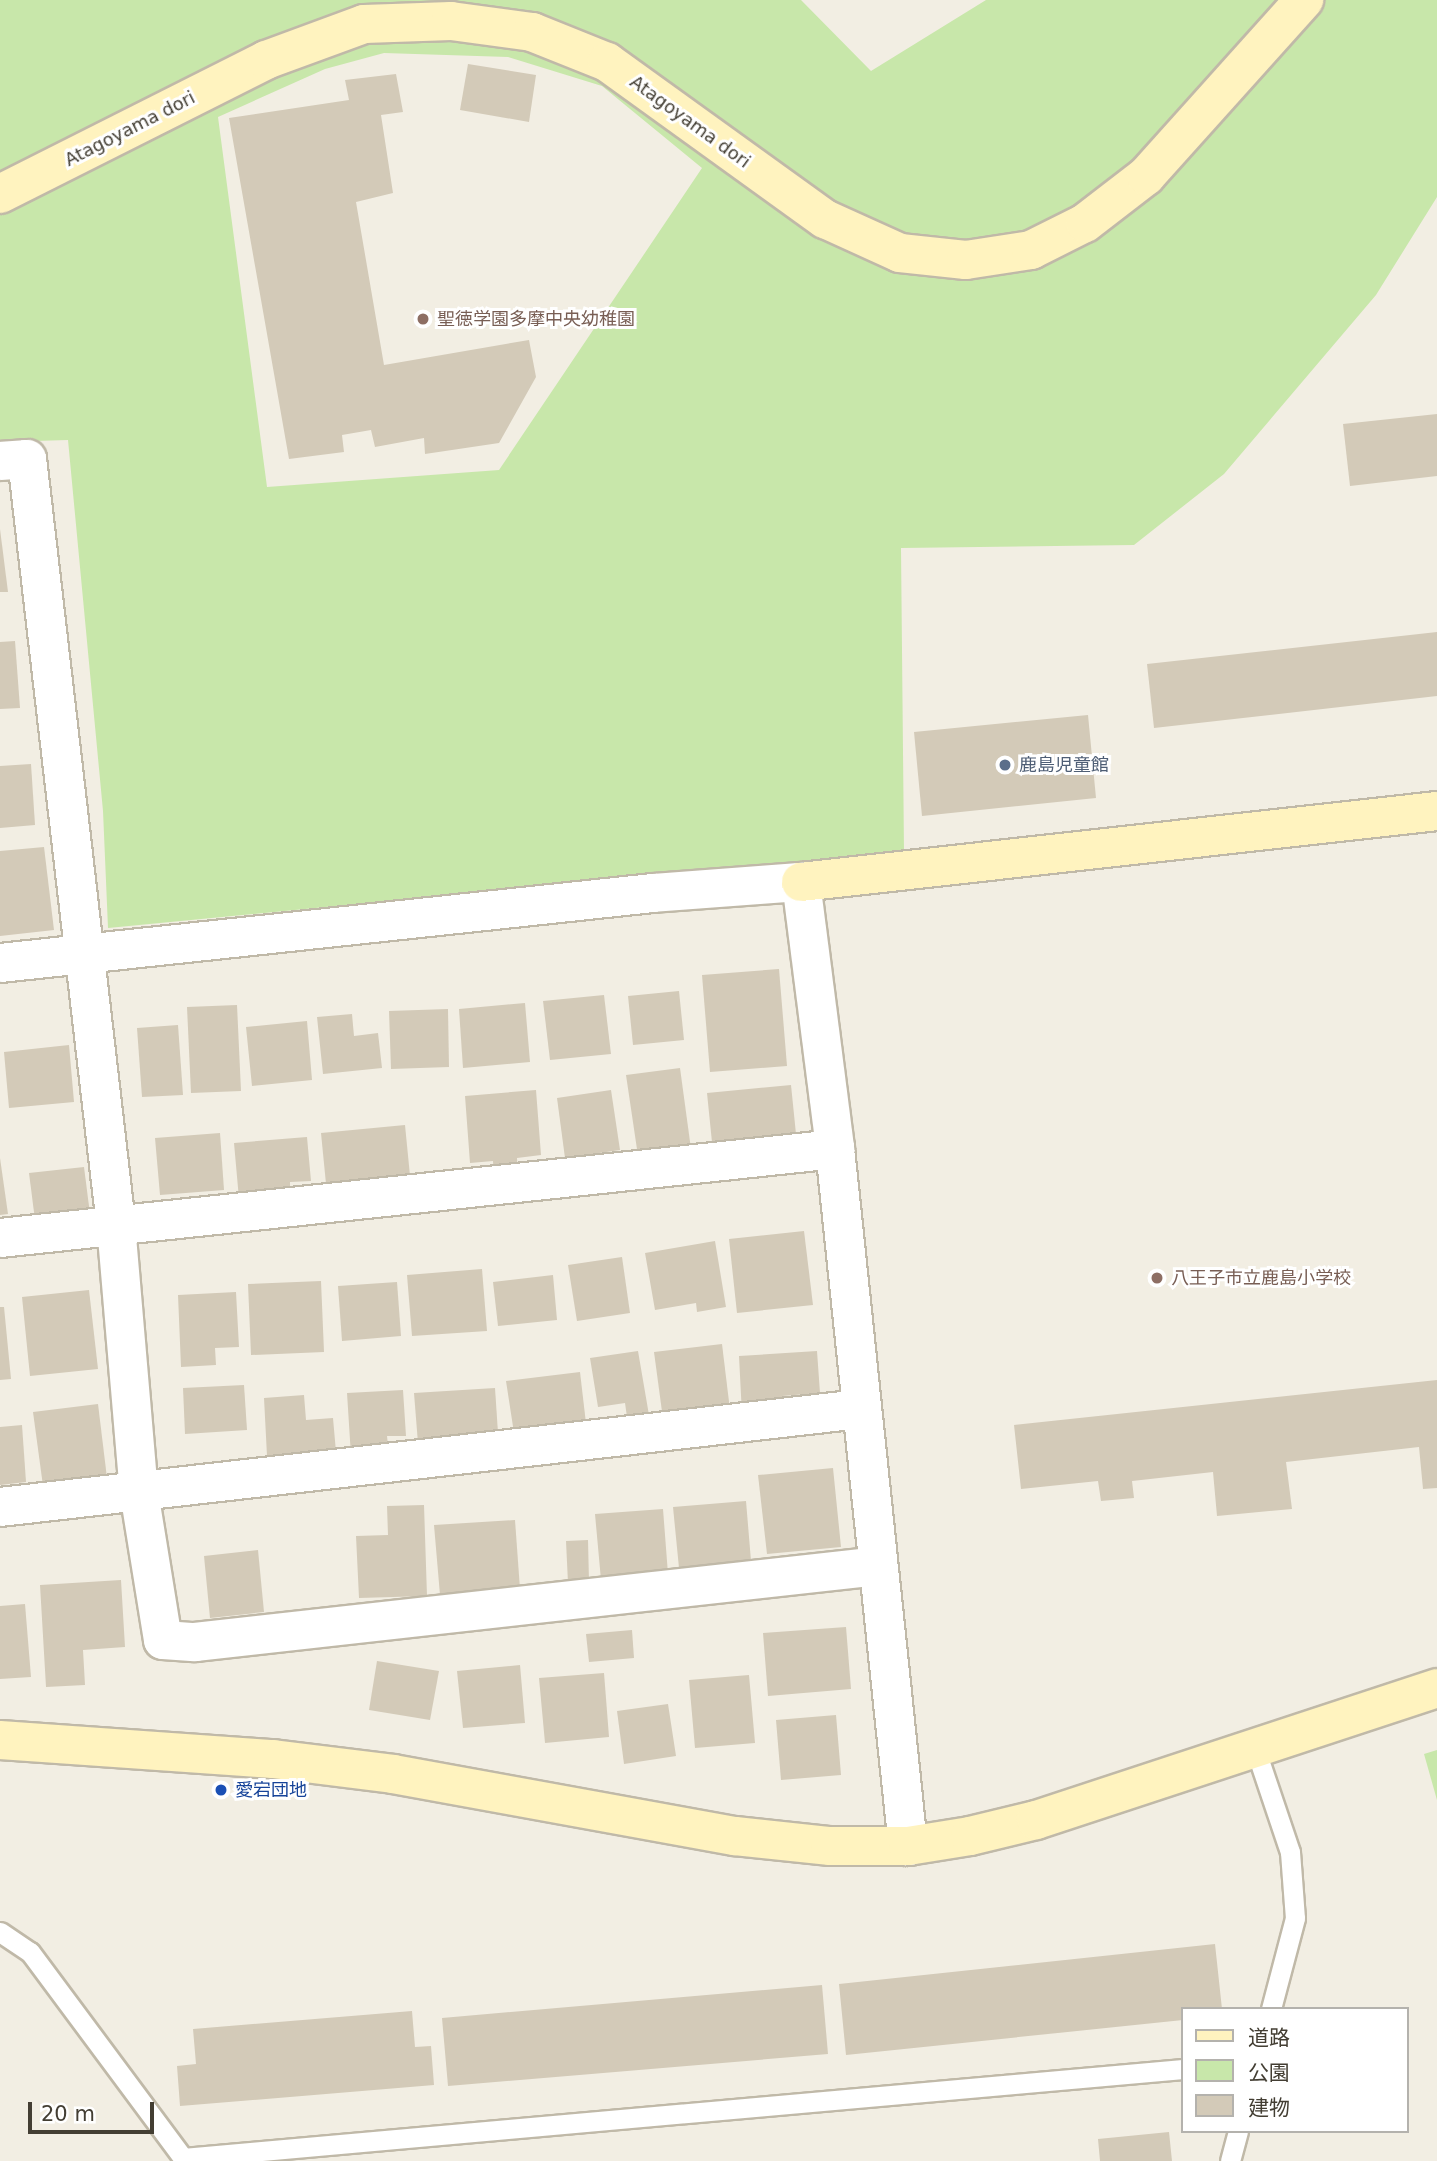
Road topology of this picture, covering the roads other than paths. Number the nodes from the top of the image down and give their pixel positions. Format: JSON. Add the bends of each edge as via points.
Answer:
{"nodes":[{"id":1,"x":1304,"y":0,"type":"edge"},
{"id":2,"x":0,"y":194,"type":"edge"},
{"id":3,"x":0,"y":461,"type":"edge"},
{"id":4,"x":1437,"y":811,"type":"edge"},
{"id":5,"x":801,"y":882,"type":"junction"},
{"id":6,"x":82,"y":954,"type":"junction"},
{"id":7,"x":0,"y":963,"type":"edge"},
{"id":8,"x":835,"y":1149,"type":"junction"},
{"id":9,"x":116,"y":1225,"type":"junction"},
{"id":10,"x":0,"y":1238,"type":"edge"},
{"id":11,"x":860,"y":1409,"type":"junction"},
{"id":12,"x":139,"y":1492,"type":"junction"},
{"id":13,"x":0,"y":1507,"type":"edge"},
{"id":14,"x":878,"y":1566,"type":"junction"},
{"id":15,"x":1437,"y":1688,"type":"edge"},
{"id":16,"x":0,"y":1740,"type":"edge"},
{"id":17,"x":1254,"y":1745,"type":"junction"},
{"id":18,"x":908,"y":1846,"type":"junction"},
{"id":19,"x":0,"y":1932,"type":"edge"},
{"id":20,"x":1272,"y":2007,"type":"edge"},
{"id":21,"x":1182,"y":2069,"type":"edge"},
{"id":22,"x":1237,"y":2133,"type":"edge"},
{"id":23,"x":184,"y":2159,"type":"edge"},
{"id":24,"x":1230,"y":2161,"type":"edge"}],
"edges":[{"from":1,"to":2,"type":"street","name":"Atagoyama dori","via":[[1146,176],[1084,223],[1031,250],[966,260],[900,253],[825,219],[607,62],[532,32],[451,21],[364,24],[266,60]]},
{"from":3,"to":6,"type":"street","via":[[27,459]]},
{"from":4,"to":5,"type":"street"},
{"from":5,"to":6,"type":"street","via":[[653,893]]},
{"from":5,"to":8,"type":"street"},
{"from":6,"to":7,"type":"street"},
{"from":6,"to":9,"type":"street"},
{"from":8,"to":9,"type":"street"},
{"from":8,"to":11,"type":"street"},
{"from":9,"to":10,"type":"street"},
{"from":9,"to":12,"type":"street"},
{"from":11,"to":12,"type":"street"},
{"from":11,"to":14,"type":"street"},
{"from":12,"to":13,"type":"street"},
{"from":12,"to":14,"type":"street","via":[[163,1640],[195,1642]]},
{"from":14,"to":18,"type":"street"},
{"from":15,"to":17,"type":"street"},
{"from":16,"to":18,"type":"street","via":[[273,1759],[393,1774],[735,1836],[830,1846]]},
{"from":17,"to":18,"type":"street","via":[[1036,1820]]},
{"from":17,"to":20,"type":"lane","via":[[1290,1852],[1295,1917]]},
{"from":19,"to":23,"type":"lane","via":[[30,1952]]},
{"from":21,"to":23,"type":"lane"},
{"from":22,"to":24,"type":"lane"}]}
